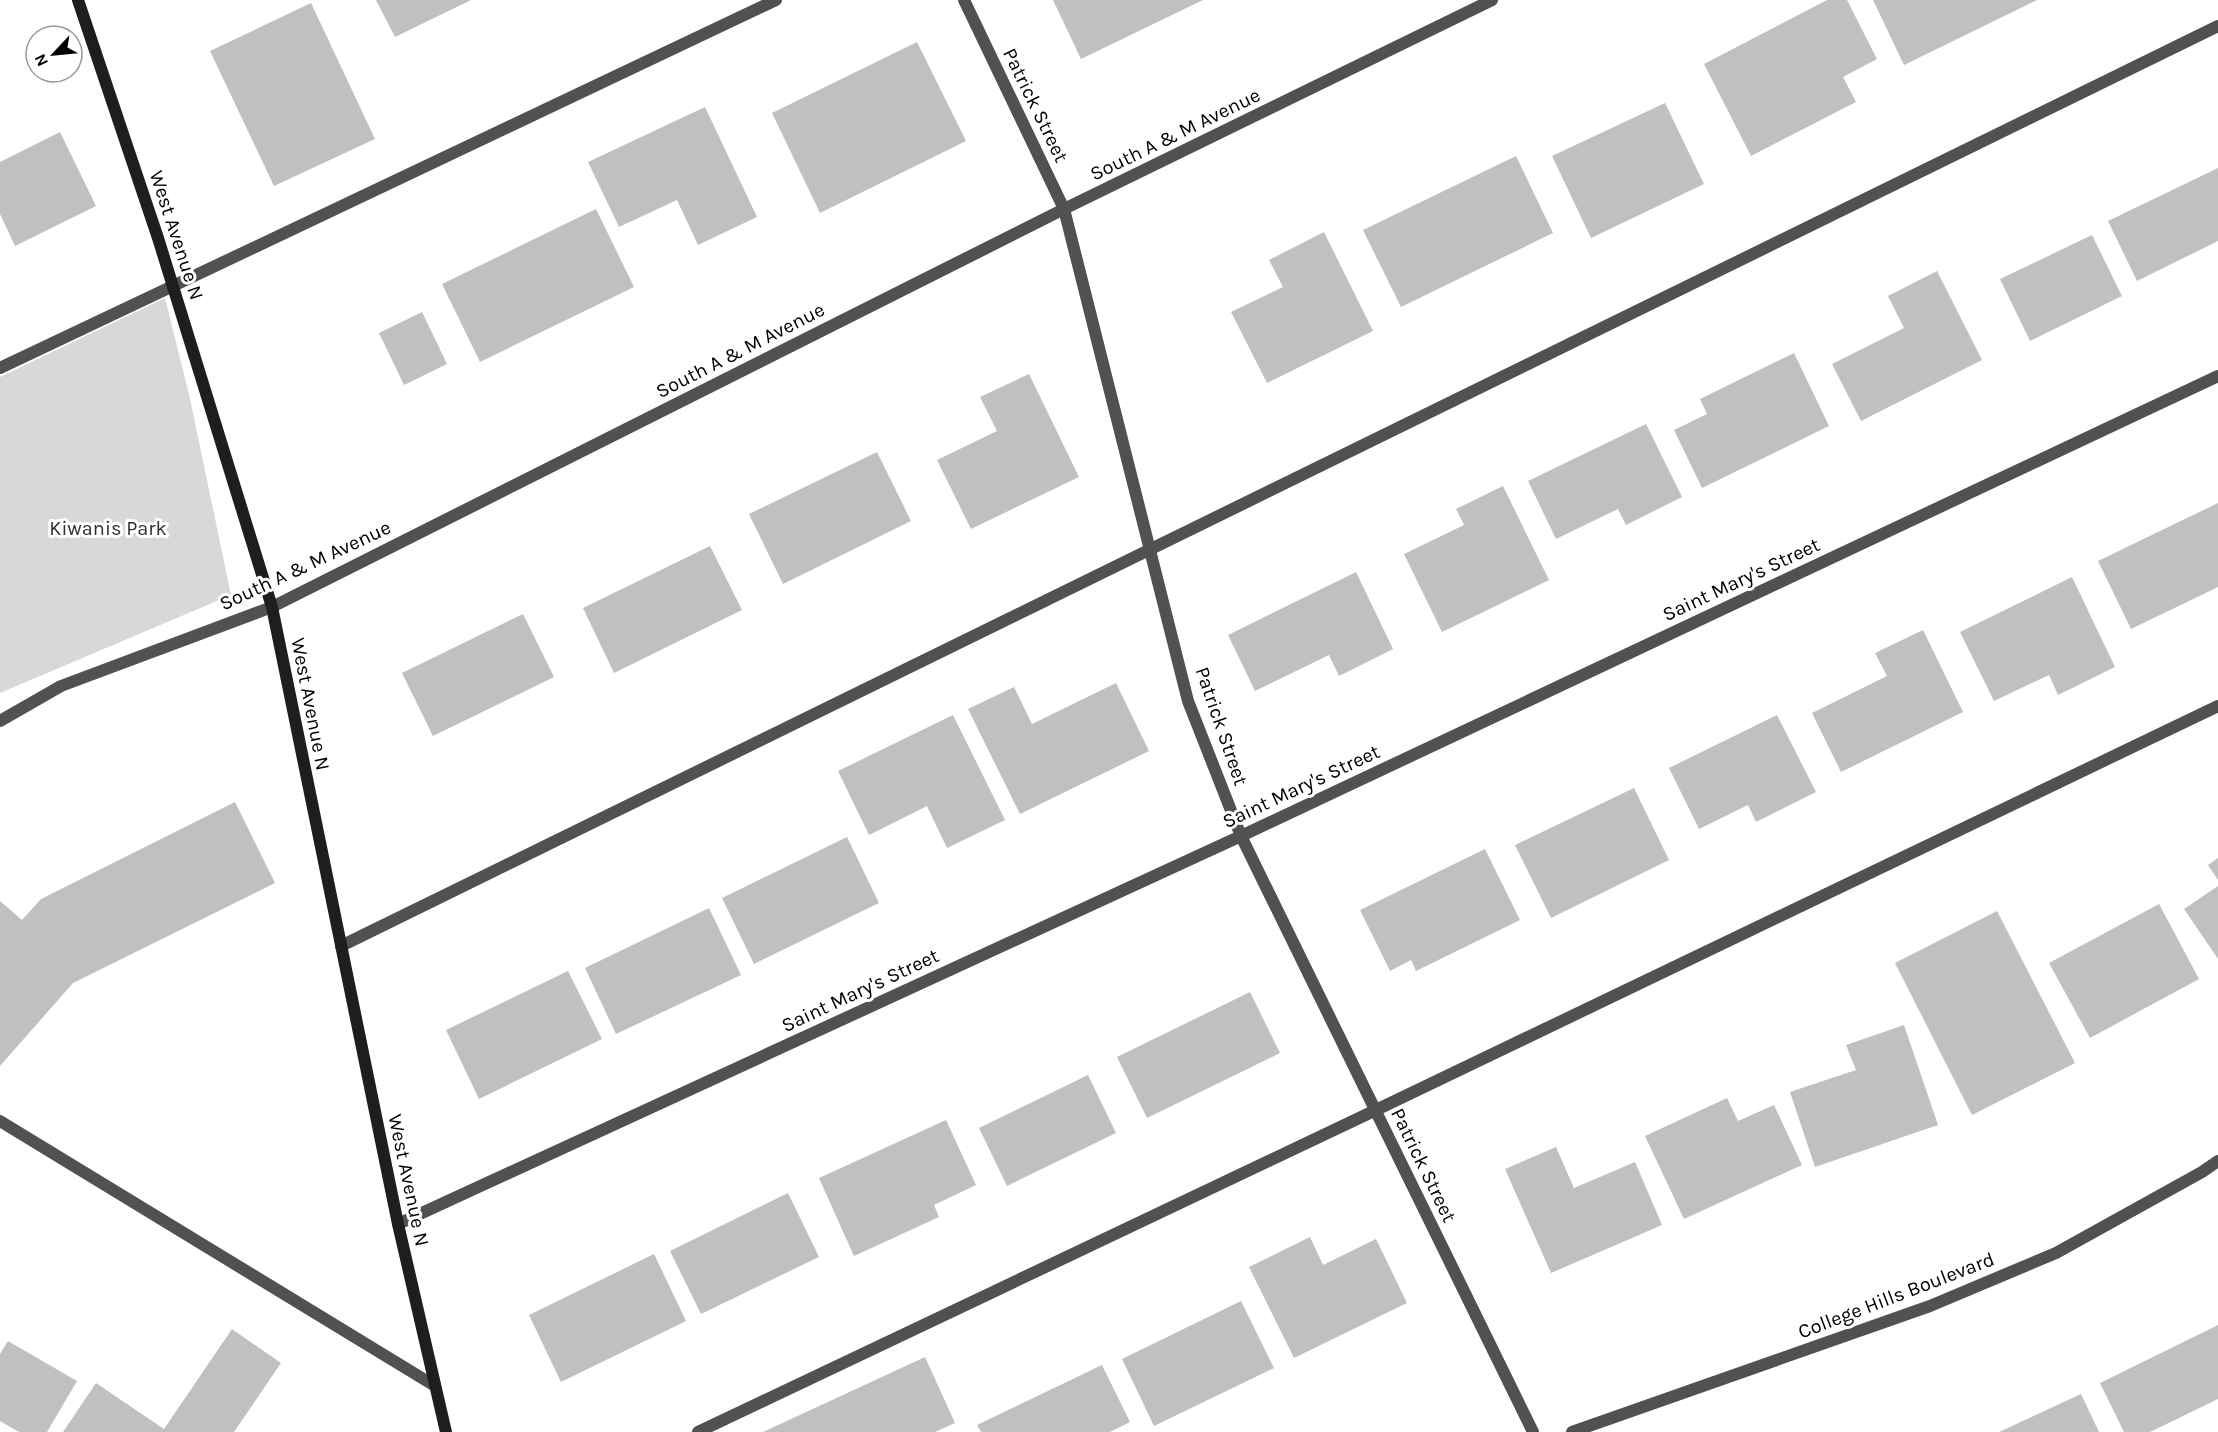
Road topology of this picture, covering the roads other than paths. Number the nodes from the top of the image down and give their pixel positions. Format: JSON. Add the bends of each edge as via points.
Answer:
{"nodes":[{"id":1,"x":78,"y":0,"type":"edge"},
{"id":2,"x":776,"y":0,"type":"edge"},
{"id":3,"x":964,"y":0,"type":"edge"},
{"id":4,"x":1492,"y":0,"type":"edge"},
{"id":5,"x":2218,"y":26,"type":"edge"},
{"id":6,"x":1065,"y":210,"type":"junction"},
{"id":7,"x":173,"y":287,"type":"junction"},
{"id":8,"x":0,"y":368,"type":"edge"},
{"id":9,"x":2218,"y":376,"type":"edge"},
{"id":10,"x":1150,"y":549,"type":"junction"},
{"id":11,"x":272,"y":607,"type":"junction"},
{"id":12,"x":2218,"y":706,"type":"edge"},
{"id":13,"x":0,"y":721,"type":"edge"},
{"id":14,"x":1241,"y":836,"type":"junction"},
{"id":15,"x":341,"y":946,"type":"junction"},
{"id":16,"x":1376,"y":1110,"type":"junction"},
{"id":17,"x":0,"y":1121,"type":"edge"},
{"id":18,"x":2218,"y":1161,"type":"edge"},
{"id":19,"x":398,"y":1224,"type":"junction"},
{"id":20,"x":435,"y":1386,"type":"junction"},
{"id":21,"x":446,"y":1432,"type":"edge"},
{"id":22,"x":698,"y":1432,"type":"edge"},
{"id":23,"x":1533,"y":1432,"type":"edge"},
{"id":24,"x":1572,"y":1432,"type":"edge"}],
"edges":[{"from":1,"to":7,"type":"main road","name":"West Avenue N"},
{"from":2,"to":7,"type":"street"},
{"from":3,"to":6,"type":"street","name":"Patrick Street"},
{"from":4,"to":6,"type":"street","name":"South A & M Avenue"},
{"from":5,"to":10,"type":"street"},
{"from":6,"to":10,"type":"street","name":"Patrick Street"},
{"from":6,"to":11,"type":"street","name":"South A & M Avenue"},
{"from":7,"to":8,"type":"street"},
{"from":7,"to":11,"type":"main road","name":"West Avenue N"},
{"from":9,"to":14,"type":"street","name":"Saint Mary's Street"},
{"from":10,"to":14,"type":"street","name":"Patrick Street","via":[[1188,701]]},
{"from":10,"to":15,"type":"street"},
{"from":11,"to":13,"type":"street","name":"South A & M Avenue","via":[[61,686]]},
{"from":11,"to":15,"type":"main road","name":"West Avenue N"},
{"from":12,"to":16,"type":"street"},
{"from":14,"to":16,"type":"street","name":"Patrick Street"},
{"from":14,"to":19,"type":"street","name":"Saint Mary's Street"},
{"from":15,"to":19,"type":"main road","name":"West Avenue N"},
{"from":16,"to":22,"type":"street"},
{"from":16,"to":23,"type":"street","name":"Patrick Street"},
{"from":17,"to":20,"type":"street"},
{"from":18,"to":24,"type":"street","name":"College Hills Boulevard","via":[[2035,1262],[1930,1306]]},
{"from":19,"to":20,"type":"main road","name":"West Avenue N"},
{"from":20,"to":21,"type":"main road","name":"West Avenue N"}]}
